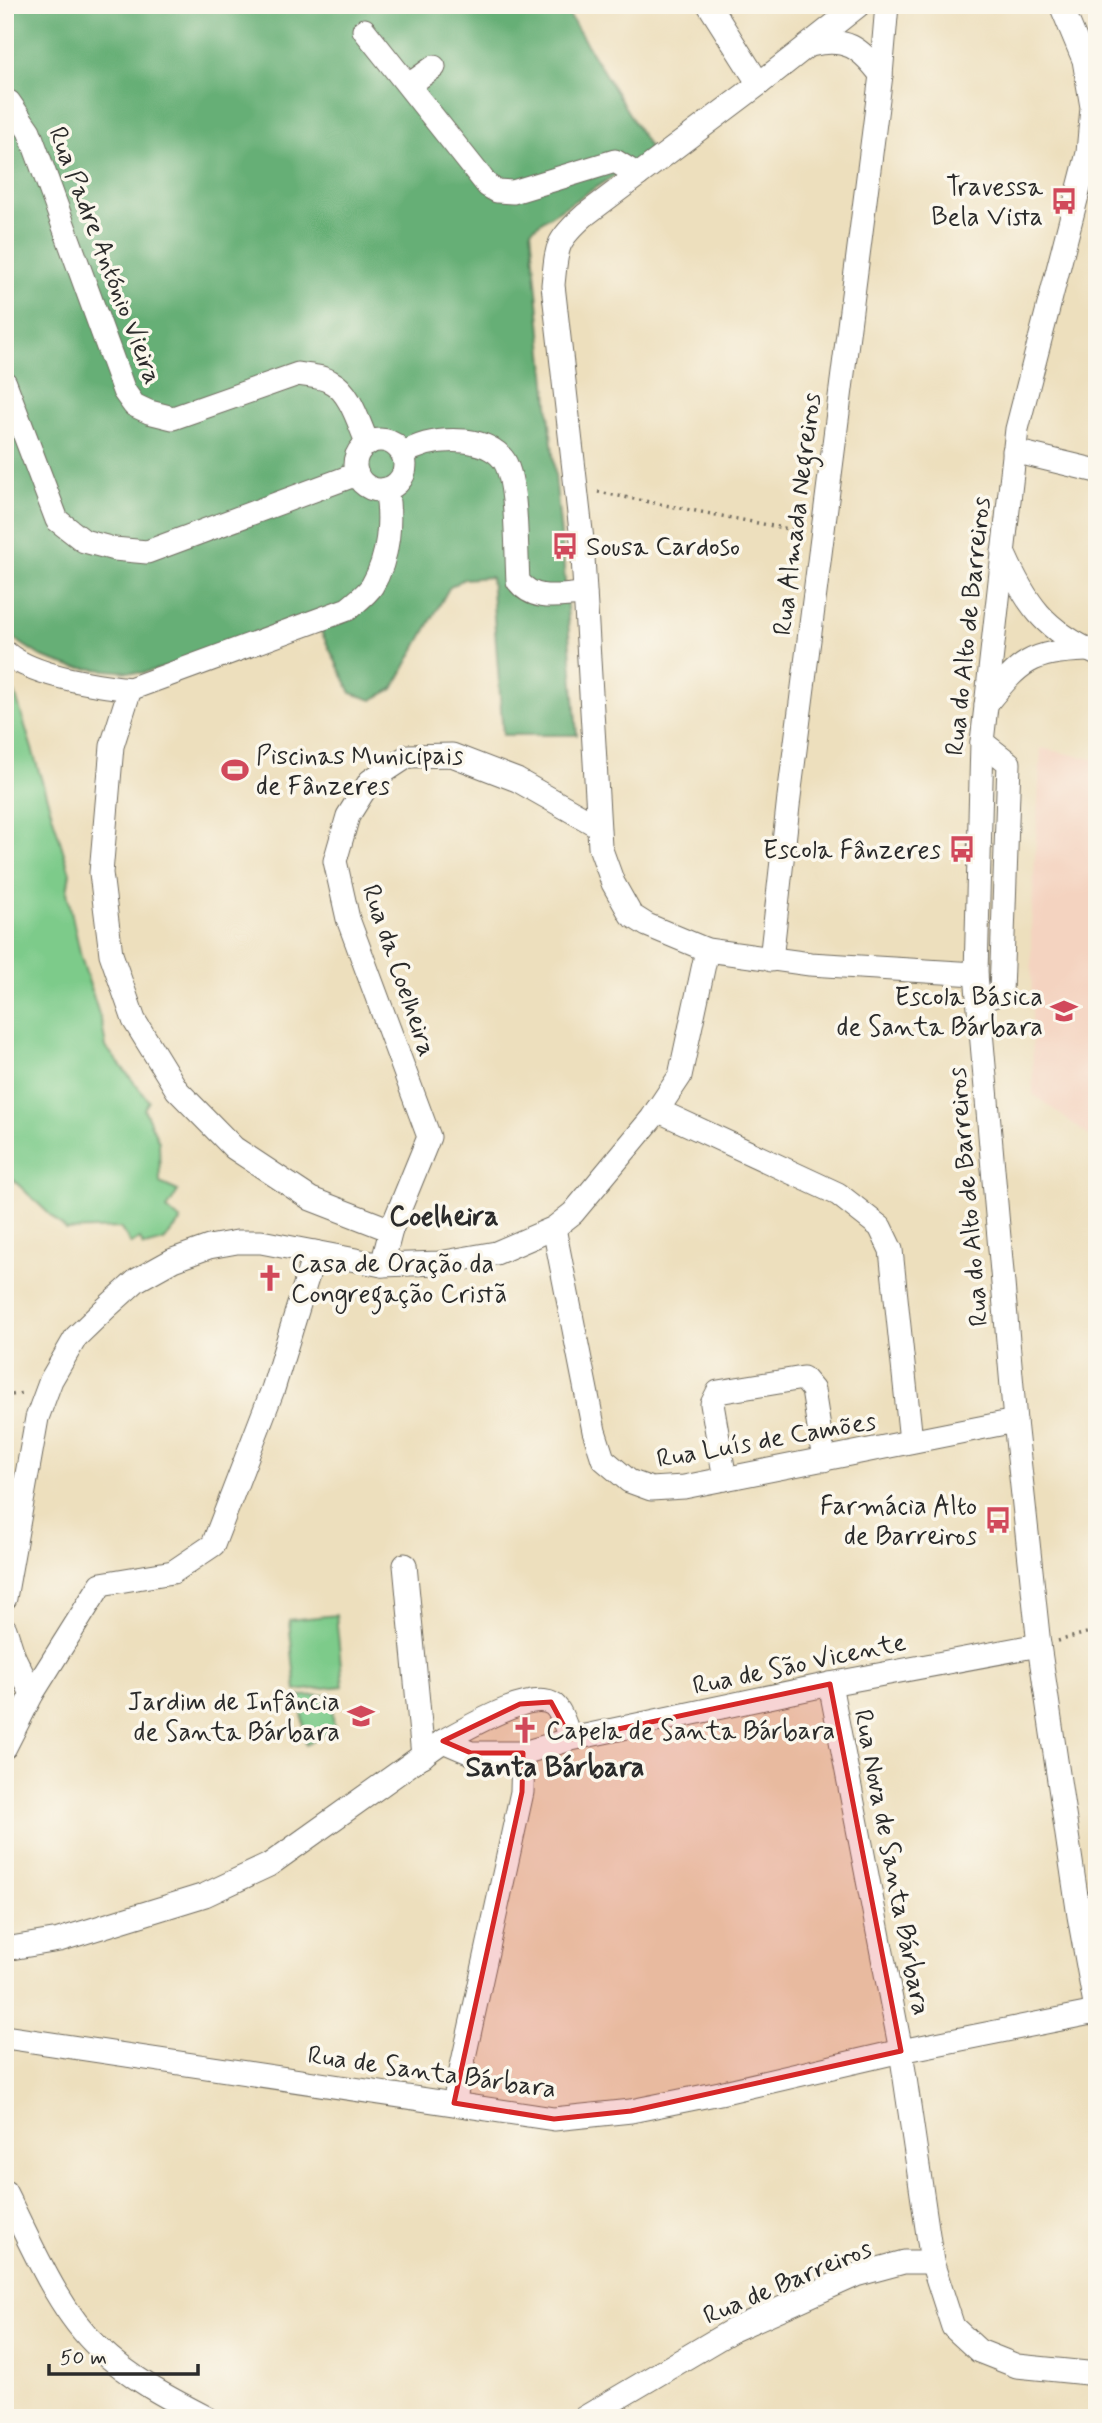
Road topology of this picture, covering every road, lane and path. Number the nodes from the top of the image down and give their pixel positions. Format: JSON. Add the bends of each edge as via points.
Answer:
{"nodes":[{"id":1,"x":709,"y":5,"type":"edge"},
{"id":2,"x":859,"y":5,"type":"edge"},
{"id":3,"x":887,"y":5,"type":"edge"},
{"id":4,"x":1061,"y":5,"type":"edge"},
{"id":5,"x":364,"y":30,"type":"dead end"},
{"id":6,"x":807,"y":46,"type":"junction"},
{"id":7,"x":434,"y":68,"type":"dead end"},
{"id":8,"x":881,"y":75,"type":"junction"},
{"id":9,"x":759,"y":84,"type":"junction"},
{"id":10,"x":409,"y":85,"type":"junction"},
{"id":11,"x":9,"y":102,"type":"dead end"},
{"id":12,"x":1094,"y":107,"type":"edge"},
{"id":13,"x":638,"y":175,"type":"junction"},
{"id":14,"x":5,"y":383,"type":"edge"},
{"id":15,"x":368,"y":444,"type":"junction"},
{"id":16,"x":1014,"y":451,"type":"junction"},
{"id":17,"x":403,"y":454,"type":"junction"},
{"id":18,"x":1097,"y":471,"type":"edge"},
{"id":19,"x":357,"y":474,"type":"junction"},
{"id":20,"x":576,"y":488,"type":"junction"},
{"id":21,"x":386,"y":489,"type":"junction"},
{"id":22,"x":821,"y":535,"type":"junction"},
{"id":23,"x":1002,"y":549,"type":"junction"},
{"id":24,"x":585,"y":594,"type":"junction"},
{"id":25,"x":1036,"y":614,"type":"junction"},
{"id":26,"x":5,"y":652,"type":"edge"},
{"id":27,"x":1092,"y":652,"type":"edge"},
{"id":28,"x":1031,"y":658,"type":"junction"},
{"id":29,"x":130,"y":689,"type":"junction"},
{"id":30,"x":985,"y":705,"type":"junction"},
{"id":31,"x":982,"y":742,"type":"junction"},
{"id":32,"x":598,"y":826,"type":"junction"},
{"id":33,"x":707,"y":950,"type":"junction"},
{"id":34,"x":771,"y":960,"type":"junction"},
{"id":35,"x":976,"y":974,"type":"junction"},
{"id":36,"x":979,"y":1001,"type":"junction"},
{"id":37,"x":657,"y":1110,"type":"junction"},
{"id":38,"x":554,"y":1228,"type":"junction"},
{"id":39,"x":391,"y":1230,"type":"junction"},
{"id":40,"x":315,"y":1252,"type":"junction"},
{"id":41,"x":382,"y":1265,"type":"junction"},
{"id":42,"x":1015,"y":1421,"type":"junction"},
{"id":43,"x":911,"y":1441,"type":"junction"},
{"id":44,"x":824,"y":1460,"type":"junction"},
{"id":45,"x":725,"y":1479,"type":"junction"},
{"id":46,"x":405,"y":1566,"type":"dead end"},
{"id":47,"x":5,"y":1598,"type":"edge"},
{"id":48,"x":5,"y":1629,"type":"edge"},
{"id":49,"x":1039,"y":1645,"type":"junction"},
{"id":50,"x":831,"y":1684,"type":"junction"},
{"id":51,"x":32,"y":1694,"type":"junction"},
{"id":52,"x":571,"y":1739,"type":"junction"},
{"id":53,"x":443,"y":1741,"type":"junction"},
{"id":54,"x":5,"y":1747,"type":"edge"},
{"id":55,"x":523,"y":1753,"type":"junction"},
{"id":56,"x":423,"y":1756,"type":"junction"},
{"id":57,"x":1088,"y":1916,"type":"edge"},
{"id":58,"x":5,"y":1949,"type":"edge"},
{"id":59,"x":1096,"y":2014,"type":"edge"},
{"id":60,"x":5,"y":2037,"type":"edge"},
{"id":61,"x":901,"y":2051,"type":"junction"},
{"id":62,"x":454,"y":2103,"type":"junction"},
{"id":63,"x":5,"y":2192,"type":"edge"},
{"id":64,"x":932,"y":2262,"type":"junction"},
{"id":65,"x":1097,"y":2374,"type":"edge"},
{"id":66,"x":591,"y":2416,"type":"edge"},
{"id":67,"x":207,"y":2418,"type":"edge"}],
"edges":[{"from":1,"to":9,"type":"street"},
{"from":2,"to":6,"type":"street"},
{"from":3,"to":8,"type":"street","name":"Rua Almada Negreiros"},
{"from":4,"to":12,"type":"street","name":"Rua do Alto de Barreiros","via":[[1084,60]]},
{"from":5,"to":10,"type":"street"},
{"from":6,"to":8,"type":"street","via":[[838,41],[859,49]]},
{"from":6,"to":9,"type":"street"},
{"from":7,"to":10,"type":"street"},
{"from":8,"to":22,"type":"street","name":"Rua Almada Negreiros"},
{"from":9,"to":13,"type":"street"},
{"from":10,"to":13,"type":"street","via":[[488,186],[497,191],[513,192],[615,161]]},
{"from":11,"to":15,"type":"street","name":"Rua Padre António Vieira","via":[[29,131],[124,391],[134,405],[173,418],[298,374],[333,382],[347,399]]},
{"from":12,"to":16,"type":"street","name":"Rua do Alto de Barreiros","via":[[1088,153]]},
{"from":13,"to":20,"type":"street","via":[[585,215],[558,245],[553,285]]},
{"from":14,"to":19,"type":"street","via":[[57,520],[84,541],[114,549],[147,552]]},
{"from":15,"to":17,"type":"street","via":[[382,440]]},
{"from":15,"to":19,"type":"street","via":[[355,463]]},
{"from":16,"to":18,"type":"street"},
{"from":16,"to":23,"type":"street","name":"Rua do Alto de Barreiros"},
{"from":17,"to":21,"type":"street","via":[[404,473]]},
{"from":17,"to":24,"type":"street","via":[[427,443],[453,440],[495,450],[512,477],[518,581],[527,592],[544,596]]},
{"from":19,"to":21,"type":"street","via":[[371,488]]},
{"from":20,"to":22,"type":"path"},
{"from":20,"to":24,"type":"street"},
{"from":21,"to":29,"type":"street","via":[[390,524],[381,564],[371,587],[348,609]]},
{"from":22,"to":34,"type":"street","name":"Rua Almada Negreiros"},
{"from":23,"to":25,"type":"street"},
{"from":23,"to":30,"type":"street","name":"Rua do Alto de Barreiros"},
{"from":24,"to":32,"type":"street"},
{"from":25,"to":27,"type":"street"},
{"from":25,"to":28,"type":"street"},
{"from":26,"to":29,"type":"street","via":[[43,671]]},
{"from":27,"to":28,"type":"street","via":[[1055,651]]},
{"from":28,"to":30,"type":"street","via":[[1011,673]]},
{"from":29,"to":39,"type":"street","via":[[112,746],[101,873],[111,954],[134,1020],[177,1090],[234,1148],[311,1199]]},
{"from":30,"to":31,"type":"street","name":"Rua do Alto de Barreiros"},
{"from":31,"to":35,"type":"street","name":"Rua do Alto de Barreiros"},
{"from":31,"to":36,"type":"street","via":[[1009,763],[1002,993]]},
{"from":32,"to":33,"type":"street","via":[[608,871],[631,915]]},
{"from":32,"to":39,"type":"street","name":"Rua da Coelheira","via":[[517,780],[452,755],[408,757],[370,781],[348,816],[335,861],[348,919],[429,1138]]},
{"from":33,"to":34,"type":"street"},
{"from":33,"to":37,"type":"street","via":[[680,1076]]},
{"from":34,"to":35,"type":"street"},
{"from":35,"to":36,"type":"street","name":"Rua do Alto de Barreiros"},
{"from":36,"to":42,"type":"street","name":"Rua do Alto de Barreiros"},
{"from":37,"to":38,"type":"street","via":[[573,1213]]},
{"from":37,"to":43,"type":"street","via":[[838,1194],[880,1227],[891,1250]]},
{"from":38,"to":41,"type":"street","via":[[496,1253],[439,1263]]},
{"from":38,"to":45,"type":"street","name":"Rua Luís de Camões","via":[[603,1459],[629,1481],[650,1489]]},
{"from":39,"to":41,"type":"street","name":"Rua da Coelheira"},
{"from":40,"to":41,"type":"street"},
{"from":40,"to":47,"type":"street","via":[[237,1242],[173,1259],[137,1280],[76,1337],[51,1380],[37,1418]]},
{"from":40,"to":51,"type":"street","via":[[273,1389],[213,1545],[173,1572],[101,1584]]},
{"from":42,"to":43,"type":"street","name":"Rua Luís de Camões"},
{"from":42,"to":49,"type":"street","name":"Rua do Alto de Barreiros"},
{"from":43,"to":44,"type":"street","name":"Rua Luís de Camões"},
{"from":44,"to":45,"type":"street","name":"Rua Luís de Camões"},
{"from":44,"to":45,"type":"street","via":[[814,1390],[803,1378],[718,1392],[712,1404]]},
{"from":46,"to":56,"type":"street"},
{"from":48,"to":51,"type":"street"},
{"from":49,"to":50,"type":"street","name":"Rua de São Vicente"},
{"from":49,"to":57,"type":"street","name":"Rua do Alto de Barreiros"},
{"from":50,"to":52,"type":"street","name":"Rua de São Vicente"},
{"from":50,"to":61,"type":"street","name":"Rua Nova de Santa Bárbara"},
{"from":51,"to":54,"type":"street"},
{"from":52,"to":53,"type":"street","via":[[557,1708],[542,1700],[520,1704]]},
{"from":52,"to":55,"type":"street","name":"Rua de São Vicente"},
{"from":53,"to":55,"type":"street","name":"Rua de São Vicente","via":[[471,1753]]},
{"from":53,"to":56,"type":"street"},
{"from":55,"to":62,"type":"street","via":[[522,1792]]},
{"from":56,"to":58,"type":"street","via":[[269,1865],[216,1890],[59,1940]]},
{"from":57,"to":59,"type":"street","name":"Rua do Alto de Barreiros"},
{"from":59,"to":61,"type":"street","name":"Rua de Santa Bárbara"},
{"from":60,"to":62,"type":"street","name":"Rua de Santa Bárbara"},
{"from":61,"to":62,"type":"street","name":"Rua de Santa Bárbara","via":[[720,2093],[554,2119]]},
{"from":61,"to":64,"type":"street","name":"Rua Nova de Santa Bárbara"},
{"from":63,"to":67,"type":"street","via":[[63,2304],[98,2348],[151,2389]]},
{"from":64,"to":65,"type":"street","via":[[953,2327],[979,2351],[1017,2366]]},
{"from":64,"to":66,"type":"street","name":"Rua de Barreiros","via":[[904,2262],[856,2275],[733,2330]]}]}
